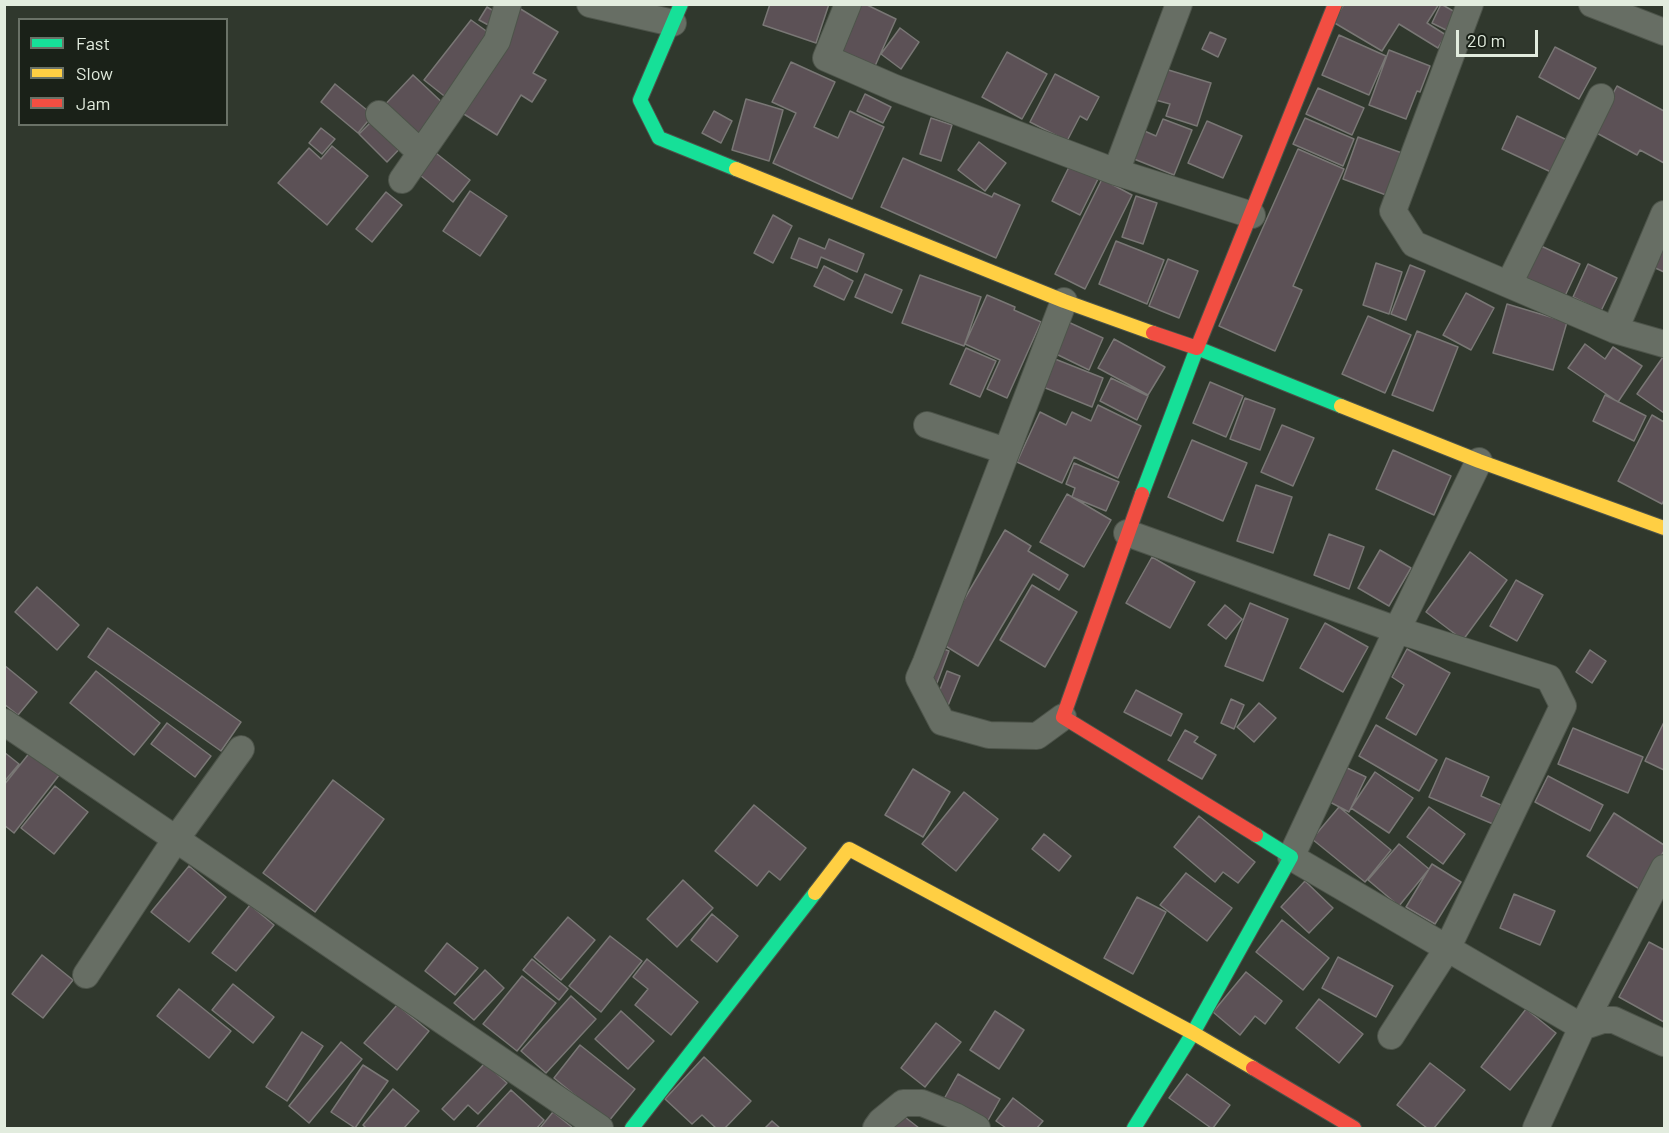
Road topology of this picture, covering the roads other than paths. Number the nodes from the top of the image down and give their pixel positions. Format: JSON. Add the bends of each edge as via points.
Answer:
{"nodes":[{"id":1,"x":508,"y":4,"type":"edge"},
{"id":2,"x":590,"y":4,"type":"edge"},
{"id":3,"x":848,"y":4,"type":"edge"},
{"id":4,"x":1179,"y":4,"type":"edge"},
{"id":5,"x":1335,"y":4,"type":"edge"},
{"id":6,"x":1470,"y":4,"type":"edge"},
{"id":7,"x":1592,"y":4,"type":"edge"},
{"id":8,"x":677,"y":14,"type":"edge"},
{"id":9,"x":1665,"y":32,"type":"edge"},
{"id":10,"x":1601,"y":97,"type":"dead end"},
{"id":11,"x":380,"y":114,"type":"dead end"},
{"id":12,"x":421,"y":153,"type":"junction"},
{"id":13,"x":1116,"y":172,"type":"junction"},
{"id":14,"x":402,"y":180,"type":"dead end"},
{"id":15,"x":1665,"y":214,"type":"edge"},
{"id":16,"x":1252,"y":215,"type":"junction"},
{"id":17,"x":1509,"y":284,"type":"junction"},
{"id":18,"x":1064,"y":301,"type":"junction"},
{"id":19,"x":1615,"y":330,"type":"junction"},
{"id":20,"x":1665,"y":344,"type":"edge"},
{"id":21,"x":1197,"y":348,"type":"junction"},
{"id":22,"x":927,"y":425,"type":"dead end"},
{"id":23,"x":1006,"y":451,"type":"junction"},
{"id":24,"x":1479,"y":461,"type":"junction"},
{"id":25,"x":1665,"y":528,"type":"edge"},
{"id":26,"x":1126,"y":533,"type":"junction"},
{"id":27,"x":1397,"y":630,"type":"junction"},
{"id":28,"x":1063,"y":717,"type":"junction"},
{"id":29,"x":4,"y":722,"type":"edge"},
{"id":30,"x":241,"y":749,"type":"dead end"},
{"id":31,"x":176,"y":839,"type":"junction"},
{"id":32,"x":1292,"y":857,"type":"junction"},
{"id":33,"x":1665,"y":868,"type":"edge"},
{"id":34,"x":1447,"y":949,"type":"junction"},
{"id":35,"x":86,"y":975,"type":"dead end"},
{"id":36,"x":1582,"y":1027,"type":"junction"},
{"id":37,"x":1193,"y":1033,"type":"junction"},
{"id":38,"x":1391,"y":1036,"type":"dead end"},
{"id":39,"x":1665,"y":1044,"type":"edge"},
{"id":40,"x":600,"y":1128,"type":"edge"},
{"id":41,"x":632,"y":1128,"type":"edge"},
{"id":42,"x":876,"y":1128,"type":"edge"},
{"id":43,"x":977,"y":1128,"type":"edge"},
{"id":44,"x":1134,"y":1128,"type":"edge"},
{"id":45,"x":1354,"y":1128,"type":"edge"},
{"id":46,"x":1536,"y":1128,"type":"edge"}],
"edges":[{"from":1,"to":12,"type":"street","via":[[497,41]]},
{"from":2,"to":8,"type":"street"},
{"from":3,"to":13,"type":"street","via":[[826,58]]},
{"from":4,"to":13,"type":"street"},
{"from":5,"to":16,"type":"street"},
{"from":6,"to":17,"type":"street","via":[[1393,211],[1414,244]]},
{"from":7,"to":9,"type":"street"},
{"from":8,"to":18,"type":"street","via":[[640,100],[659,138]]},
{"from":10,"to":17,"type":"street"},
{"from":11,"to":12,"type":"street"},
{"from":12,"to":14,"type":"street"},
{"from":13,"to":16,"type":"street"},
{"from":15,"to":19,"type":"street"},
{"from":16,"to":21,"type":"street"},
{"from":17,"to":19,"type":"street"},
{"from":18,"to":21,"type":"street"},
{"from":18,"to":23,"type":"street"},
{"from":19,"to":20,"type":"street"},
{"from":21,"to":24,"type":"street"},
{"from":21,"to":26,"type":"street"},
{"from":22,"to":23,"type":"street"},
{"from":23,"to":28,"type":"street","via":[[919,678],[942,722],[989,735],[1037,735]]},
{"from":24,"to":25,"type":"street"},
{"from":24,"to":27,"type":"street"},
{"from":26,"to":27,"type":"street"},
{"from":26,"to":28,"type":"street"},
{"from":27,"to":32,"type":"street"},
{"from":27,"to":34,"type":"street","via":[[1549,678],[1563,705]]},
{"from":28,"to":32,"type":"street"},
{"from":29,"to":31,"type":"street"},
{"from":30,"to":31,"type":"street"},
{"from":31,"to":35,"type":"street"},
{"from":31,"to":40,"type":"street"},
{"from":32,"to":34,"type":"street"},
{"from":32,"to":37,"type":"street"},
{"from":33,"to":36,"type":"street"},
{"from":34,"to":36,"type":"street"},
{"from":34,"to":38,"type":"street"},
{"from":36,"to":39,"type":"street","via":[[1614,1020]]},
{"from":36,"to":46,"type":"street"},
{"from":37,"to":41,"type":"street","via":[[849,849]]},
{"from":37,"to":44,"type":"street"},
{"from":37,"to":45,"type":"street"},
{"from":42,"to":43,"type":"street","via":[[903,1103],[922,1103]]}]}
